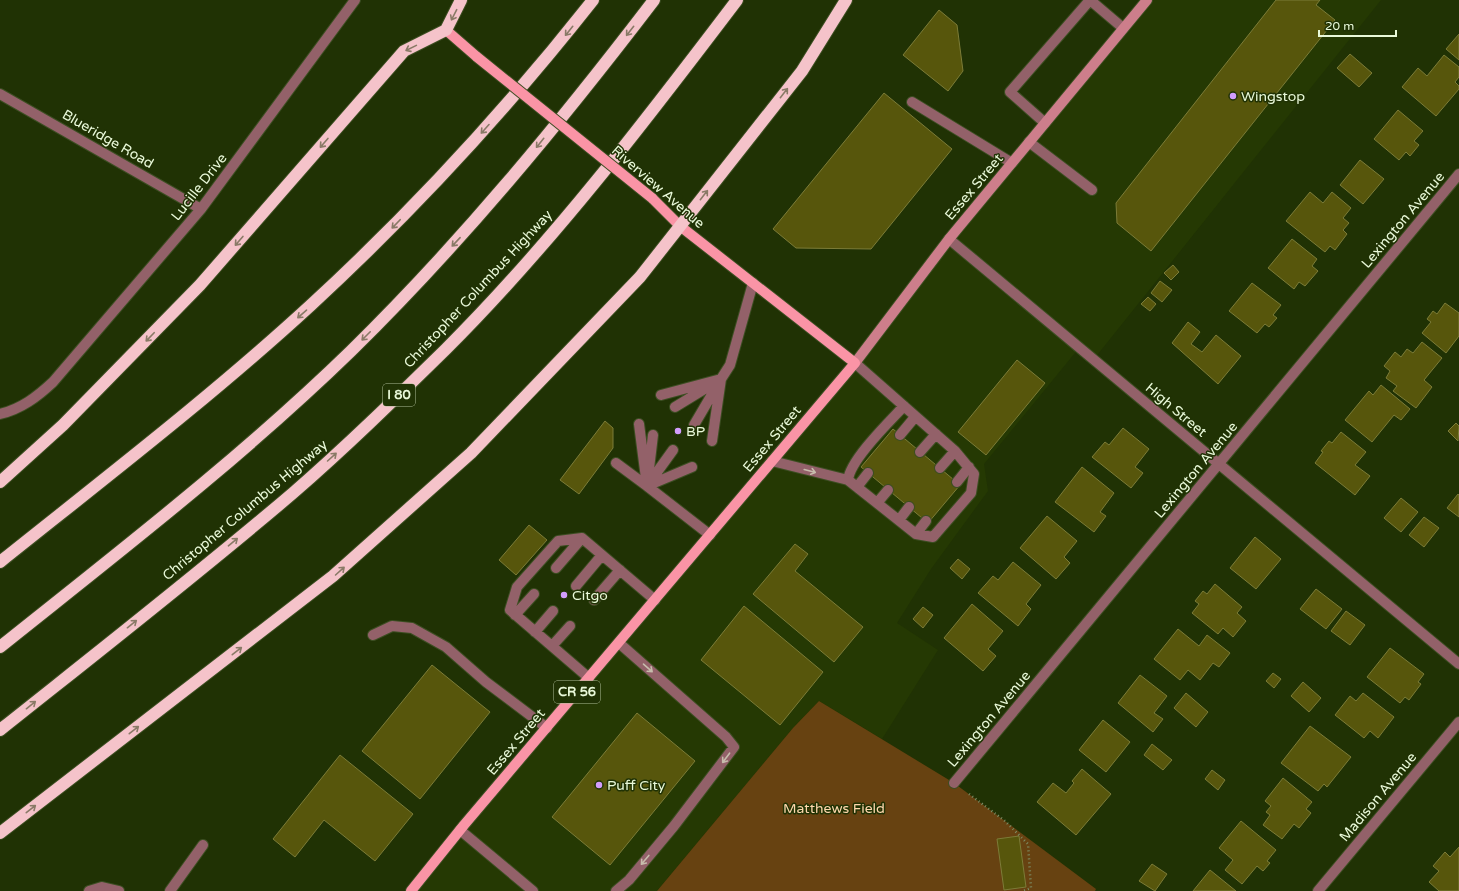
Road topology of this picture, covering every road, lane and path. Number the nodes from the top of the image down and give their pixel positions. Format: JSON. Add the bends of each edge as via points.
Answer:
{"nodes":[{"id":1,"x":355,"y":0,"type":"edge"},
{"id":2,"x":461,"y":0,"type":"edge"},
{"id":3,"x":594,"y":0,"type":"edge"},
{"id":4,"x":654,"y":0,"type":"edge"},
{"id":5,"x":737,"y":0,"type":"edge"},
{"id":6,"x":846,"y":0,"type":"edge"},
{"id":7,"x":1090,"y":0,"type":"edge"},
{"id":8,"x":1147,"y":0,"type":"edge"},
{"id":9,"x":1123,"y":28,"type":"junction"},
{"id":10,"x":446,"y":30,"type":"junction"},
{"id":11,"x":0,"y":94,"type":"edge"},
{"id":12,"x":912,"y":102,"type":"dead end"},
{"id":13,"x":1046,"y":123,"type":"junction"},
{"id":14,"x":1029,"y":142,"type":"junction"},
{"id":15,"x":1012,"y":163,"type":"junction"},
{"id":16,"x":1459,"y":174,"type":"edge"},
{"id":17,"x":1092,"y":190,"type":"dead end"},
{"id":18,"x":201,"y":209,"type":"junction"},
{"id":19,"x":680,"y":226,"type":"junction"},
{"id":20,"x":949,"y":239,"type":"junction"},
{"id":21,"x":753,"y":283,"type":"junction"},
{"id":22,"x":855,"y":363,"type":"junction"},
{"id":23,"x":720,"y":379,"type":"junction"},
{"id":24,"x":661,"y":395,"type":"dead end"},
{"id":25,"x":904,"y":406,"type":"junction"},
{"id":26,"x":675,"y":407,"type":"dead end"},
{"id":27,"x":0,"y":414,"type":"edge"},
{"id":28,"x":915,"y":417,"type":"junction"},
{"id":29,"x":639,"y":424,"type":"dead end"},
{"id":30,"x":694,"y":425,"type":"dead end"},
{"id":31,"x":936,"y":434,"type":"junction"},
{"id":32,"x":653,"y":435,"type":"dead end"},
{"id":33,"x":900,"y":435,"type":"dead end"},
{"id":34,"x":712,"y":441,"type":"dead end"},
{"id":35,"x":673,"y":450,"type":"dead end"},
{"id":36,"x":955,"y":451,"type":"junction"},
{"id":37,"x":920,"y":452,"type":"dead end"},
{"id":38,"x":772,"y":461,"type":"junction"},
{"id":39,"x":616,"y":463,"type":"dead end"},
{"id":40,"x":1219,"y":464,"type":"junction"},
{"id":41,"x":692,"y":467,"type":"dead end"},
{"id":42,"x":969,"y":467,"type":"junction"},
{"id":43,"x":940,"y":468,"type":"dead end"},
{"id":44,"x":868,"y":473,"type":"dead end"},
{"id":45,"x":848,"y":480,"type":"junction"},
{"id":46,"x":0,"y":482,"type":"edge"},
{"id":47,"x":957,"y":482,"type":"dead end"},
{"id":48,"x":647,"y":486,"type":"junction"},
{"id":49,"x":857,"y":487,"type":"junction"},
{"id":50,"x":888,"y":490,"type":"dead end"},
{"id":51,"x":877,"y":503,"type":"junction"},
{"id":52,"x":909,"y":507,"type":"dead end"},
{"id":53,"x":899,"y":520,"type":"junction"},
{"id":54,"x":926,"y":522,"type":"dead end"},
{"id":55,"x":916,"y":534,"type":"junction"},
{"id":56,"x":710,"y":535,"type":"junction"},
{"id":57,"x":582,"y":538,"type":"junction"},
{"id":58,"x":602,"y":555,"type":"junction"},
{"id":59,"x":0,"y":562,"type":"edge"},
{"id":60,"x":556,"y":568,"type":"dead end"},
{"id":61,"x":620,"y":570,"type":"junction"},
{"id":62,"x":576,"y":586,"type":"dead end"},
{"id":63,"x":534,"y":594,"type":"dead end"},
{"id":64,"x":594,"y":600,"type":"dead end"},
{"id":65,"x":655,"y":600,"type":"junction"},
{"id":66,"x":553,"y":611,"type":"dead end"},
{"id":67,"x":515,"y":615,"type":"junction"},
{"id":68,"x":570,"y":626,"type":"dead end"},
{"id":69,"x":535,"y":632,"type":"junction"},
{"id":70,"x":373,"y":635,"type":"dead end"},
{"id":71,"x":619,"y":643,"type":"junction"},
{"id":72,"x":552,"y":646,"type":"junction"},
{"id":73,"x":0,"y":647,"type":"edge"},
{"id":74,"x":1459,"y":664,"type":"edge"},
{"id":75,"x":589,"y":678,"type":"junction"},
{"id":76,"x":1459,"y":722,"type":"edge"},
{"id":77,"x":547,"y":728,"type":"junction"},
{"id":78,"x":0,"y":730,"type":"edge"},
{"id":79,"x":954,"y":783,"type":"joint"},
{"id":80,"x":460,"y":830,"type":"junction"},
{"id":81,"x":0,"y":833,"type":"edge"},
{"id":82,"x":203,"y":845,"type":"dead end"},
{"id":83,"x":89,"y":891,"type":"edge"},
{"id":84,"x":119,"y":891,"type":"edge"},
{"id":85,"x":170,"y":891,"type":"edge"},
{"id":86,"x":411,"y":891,"type":"edge"},
{"id":87,"x":533,"y":891,"type":"edge"},
{"id":88,"x":616,"y":891,"type":"edge"},
{"id":89,"x":1023,"y":891,"type":"edge"},
{"id":90,"x":1318,"y":891,"type":"edge"}],
"edges":[{"from":1,"to":18,"type":"street","name":"Lucille Drive"},
{"from":2,"to":10,"type":"highway","one_way":true},
{"from":3,"to":59,"type":"highway","one_way":true,"via":[[506,106],[378,242],[241,367]]},
{"from":4,"to":73,"type":"highway","one_way":true,"via":[[479,217],[351,351],[212,476]]},
{"from":78,"to":5,"type":"highway","name":"Christopher Columbus Highway","number":"I 80","one_way":true,"via":[[294,491],[448,347],[591,188]]},
{"from":19,"to":6,"type":"highway","one_way":true,"via":[[802,71]]},
{"from":7,"to":9,"type":"street"},
{"from":7,"to":13,"type":"street","via":[[1010,92]]},
{"from":8,"to":9,"type":"main road","name":"Essex Street","number":"CR 56"},
{"from":9,"to":13,"type":"main road","name":"Essex Street","number":"CR 56"},
{"from":10,"to":19,"type":"main road","name":"Riverview Avenue","bridge":true,"via":[[652,198]]},
{"from":10,"to":46,"type":"highway","one_way":true,"via":[[404,51],[200,285],[63,425]]},
{"from":11,"to":18,"type":"street","name":"Blueridge Road"},
{"from":12,"to":15,"type":"street"},
{"from":13,"to":14,"type":"main road","name":"Essex Street","number":"CR 56"},
{"from":14,"to":15,"type":"main road","name":"Essex Street","number":"CR 56"},
{"from":14,"to":17,"type":"street"},
{"from":15,"to":20,"type":"main road","name":"Essex Street","number":"CR 56"},
{"from":16,"to":40,"type":"street","name":"Lexington Avenue"},
{"from":18,"to":27,"type":"street","name":"Lucille Drive","via":[[53,382],[36,398]]},
{"from":19,"to":21,"type":"main road","name":"Riverview Avenue"},
{"from":81,"to":19,"type":"highway","one_way":true,"via":[[333,576],[471,453],[640,276]]},
{"from":20,"to":22,"type":"main road","name":"Essex Street","number":"CR 56"},
{"from":20,"to":40,"type":"street","name":"High Street"},
{"from":21,"to":22,"type":"main road","name":"Riverview Avenue"},
{"from":21,"to":23,"type":"street","via":[[730,365]]},
{"from":22,"to":25,"type":"street"},
{"from":22,"to":38,"type":"main road","name":"Essex Street","number":"CR 56"},
{"from":23,"to":24,"type":"street"},
{"from":23,"to":26,"type":"street"},
{"from":23,"to":30,"type":"street"},
{"from":23,"to":34,"type":"street"},
{"from":25,"to":28,"type":"street"},
{"from":25,"to":45,"type":"street","via":[[855,462],[848,473]]},
{"from":28,"to":31,"type":"street"},
{"from":28,"to":33,"type":"street"},
{"from":29,"to":48,"type":"street"},
{"from":31,"to":36,"type":"street"},
{"from":31,"to":37,"type":"street"},
{"from":32,"to":48,"type":"street"},
{"from":35,"to":48,"type":"street"},
{"from":36,"to":42,"type":"street"},
{"from":36,"to":43,"type":"street"},
{"from":38,"to":45,"type":"street","one_way":true},
{"from":38,"to":56,"type":"main road","name":"Essex Street","number":"CR 56"},
{"from":39,"to":48,"type":"street"},
{"from":40,"to":74,"type":"street","name":"High Street"},
{"from":40,"to":79,"type":"street","name":"Lexington Avenue"},
{"from":41,"to":48,"type":"street"},
{"from":42,"to":47,"type":"street"},
{"from":42,"to":55,"type":"street","via":[[974,474],[971,493],[933,536]]},
{"from":44,"to":49,"type":"street"},
{"from":45,"to":49,"type":"street"},
{"from":48,"to":56,"type":"street"},
{"from":49,"to":51,"type":"street"},
{"from":50,"to":51,"type":"street"},
{"from":51,"to":53,"type":"street"},
{"from":52,"to":53,"type":"street"},
{"from":53,"to":55,"type":"street"},
{"from":54,"to":55,"type":"street"},
{"from":56,"to":65,"type":"main road","name":"Essex Street","number":"CR 56"},
{"from":57,"to":58,"type":"street"},
{"from":57,"to":60,"type":"street"},
{"from":57,"to":67,"type":"street","via":[[558,541],[517,587],[510,610]]},
{"from":58,"to":61,"type":"street"},
{"from":58,"to":62,"type":"street"},
{"from":61,"to":64,"type":"street"},
{"from":61,"to":65,"type":"street"},
{"from":63,"to":67,"type":"street"},
{"from":65,"to":71,"type":"main road","name":"Essex Street","number":"CR 56"},
{"from":66,"to":69,"type":"street"},
{"from":67,"to":69,"type":"street"},
{"from":68,"to":72,"type":"street"},
{"from":69,"to":72,"type":"street"},
{"from":70,"to":77,"type":"street","via":[[392,626],[412,628],[446,647],[486,682]]},
{"from":71,"to":75,"type":"main road","name":"Essex Street","number":"CR 56"},
{"from":71,"to":88,"type":"street","one_way":true,"via":[[726,737],[734,747],[674,826],[629,880]]},
{"from":72,"to":75,"type":"street"},
{"from":75,"to":77,"type":"main road","name":"Essex Street","number":"CR 56"},
{"from":76,"to":90,"type":"street","name":"Madison Avenue"},
{"from":77,"to":80,"type":"main road","name":"Essex Street","number":"CR 56"},
{"from":79,"to":89,"type":"path","via":[[1006,821],[1028,844],[1031,888]]},
{"from":80,"to":86,"type":"main road","name":"Essex Street","number":"CR 56"},
{"from":80,"to":87,"type":"street"},
{"from":82,"to":85,"type":"street"},
{"from":83,"to":84,"type":"street","via":[[102,887]]}]}
